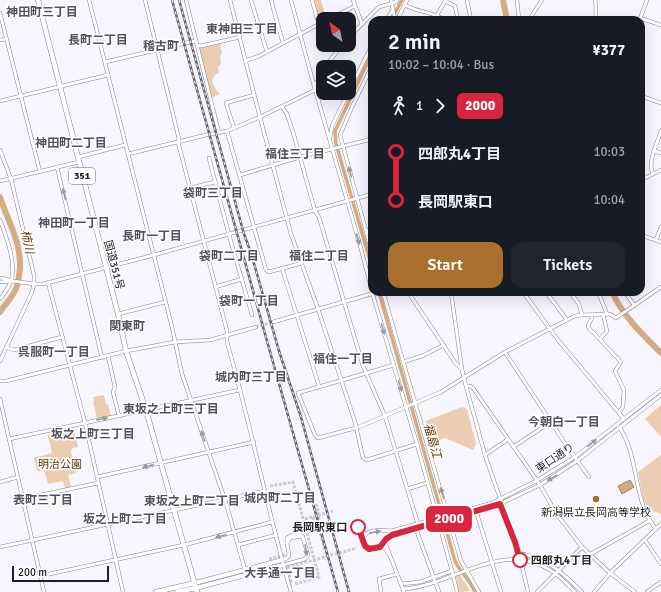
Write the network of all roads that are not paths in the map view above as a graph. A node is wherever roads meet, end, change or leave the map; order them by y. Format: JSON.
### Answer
{"nodes":[{"id":1,"x":38,"y":0,"type":"edge"},
{"id":2,"x":95,"y":0,"type":"edge"},
{"id":3,"x":144,"y":0,"type":"edge"},
{"id":4,"x":186,"y":0,"type":"edge"},
{"id":5,"x":230,"y":0,"type":"edge"},
{"id":6,"x":252,"y":0,"type":"edge"},
{"id":7,"x":271,"y":0,"type":"edge"},
{"id":8,"x":291,"y":0,"type":"edge"},
{"id":9,"x":312,"y":0,"type":"edge"},
{"id":10,"x":354,"y":0,"type":"edge"},
{"id":11,"x":397,"y":0,"type":"edge"},
{"id":12,"x":407,"y":0,"type":"edge"},
{"id":13,"x":467,"y":0,"type":"edge"},
{"id":14,"x":517,"y":0,"type":"edge"},
{"id":15,"x":542,"y":0,"type":"edge"},
{"id":16,"x":595,"y":0,"type":"edge"},
{"id":17,"x":647,"y":0,"type":"edge"},
{"id":18,"x":90,"y":1,"type":"edge"},
{"id":19,"x":392,"y":1,"type":"edge"},
{"id":20,"x":446,"y":1,"type":"edge"},
{"id":21,"x":404,"y":5,"type":"junction"},
{"id":22,"x":355,"y":6,"type":"junction"},
{"id":23,"x":343,"y":12,"type":"edge"},
{"id":24,"x":393,"y":12,"type":"junction"},
{"id":25,"x":0,"y":13,"type":"edge"},
{"id":26,"x":316,"y":14,"type":"edge"},
{"id":27,"x":437,"y":14,"type":"junction"},
{"id":28,"x":370,"y":16,"type":"edge"},
{"id":29,"x":390,"y":16,"type":"edge"},
{"id":30,"x":394,"y":16,"type":"edge"},
{"id":31,"x":398,"y":16,"type":"edge"},
{"id":32,"x":440,"y":16,"type":"edge"},
{"id":33,"x":457,"y":16,"type":"edge"},
{"id":34,"x":470,"y":16,"type":"edge"},
{"id":35,"x":519,"y":16,"type":"edge"},
{"id":36,"x":532,"y":16,"type":"edge"},
{"id":37,"x":595,"y":16,"type":"edge"},
{"id":38,"x":641,"y":16,"type":"edge"},
{"id":39,"x":368,"y":18,"type":"edge"},
{"id":40,"x":645,"y":20,"type":"edge"},
{"id":41,"x":362,"y":24,"type":"junction"},
{"id":42,"x":661,"y":25,"type":"edge"},
{"id":43,"x":316,"y":26,"type":"edge"},
{"id":44,"x":356,"y":30,"type":"edge"},
{"id":45,"x":301,"y":34,"type":"junction"},
{"id":46,"x":240,"y":37,"type":"junction"},
{"id":47,"x":6,"y":39,"type":"junction"},
{"id":48,"x":0,"y":40,"type":"edge"},
{"id":49,"x":195,"y":41,"type":"junction"},
{"id":50,"x":284,"y":43,"type":"junction"},
{"id":51,"x":197,"y":45,"type":"junction"},
{"id":52,"x":157,"y":49,"type":"junction"},
{"id":53,"x":266,"y":52,"type":"junction"},
{"id":54,"x":337,"y":52,"type":"edge"},
{"id":55,"x":368,"y":52,"type":"edge"},
{"id":56,"x":330,"y":60,"type":"edge"},
{"id":57,"x":245,"y":61,"type":"junction"},
{"id":58,"x":105,"y":62,"type":"junction"},
{"id":59,"x":108,"y":75,"type":"junction"},
{"id":60,"x":368,"y":75,"type":"edge"},
{"id":61,"x":356,"y":76,"type":"edge"},
{"id":62,"x":60,"y":87,"type":"junction"},
{"id":63,"x":315,"y":88,"type":"junction"},
{"id":64,"x":254,"y":95,"type":"junction"},
{"id":65,"x":21,"y":96,"type":"junction"},
{"id":66,"x":645,"y":97,"type":"edge"},
{"id":67,"x":344,"y":100,"type":"edge"},
{"id":68,"x":0,"y":102,"type":"edge"},
{"id":69,"x":661,"y":103,"type":"edge"},
{"id":70,"x":282,"y":106,"type":"junction"},
{"id":71,"x":260,"y":117,"type":"junction"},
{"id":72,"x":234,"y":128,"type":"junction"},
{"id":73,"x":227,"y":131,"type":"junction"},
{"id":74,"x":661,"y":131,"type":"edge"},
{"id":75,"x":220,"y":133,"type":"junction"},
{"id":76,"x":368,"y":140,"type":"edge"},
{"id":77,"x":178,"y":142,"type":"junction"},
{"id":78,"x":330,"y":144,"type":"junction"},
{"id":79,"x":125,"y":145,"type":"junction"},
{"id":80,"x":341,"y":146,"type":"junction"},
{"id":81,"x":333,"y":148,"type":"junction"},
{"id":82,"x":0,"y":150,"type":"edge"},
{"id":83,"x":655,"y":151,"type":"junction"},
{"id":84,"x":661,"y":153,"type":"edge"},
{"id":85,"x":128,"y":154,"type":"junction"},
{"id":86,"x":300,"y":157,"type":"junction"},
{"id":87,"x":209,"y":158,"type":"dead end"},
{"id":88,"x":78,"y":159,"type":"junction"},
{"id":89,"x":273,"y":165,"type":"junction"},
{"id":90,"x":57,"y":167,"type":"junction"},
{"id":91,"x":661,"y":170,"type":"edge"},
{"id":92,"x":40,"y":172,"type":"junction"},
{"id":93,"x":653,"y":174,"type":"junction"},
{"id":94,"x":240,"y":175,"type":"junction"},
{"id":95,"x":645,"y":178,"type":"edge"},
{"id":96,"x":11,"y":179,"type":"junction"},
{"id":97,"x":0,"y":181,"type":"edge"},
{"id":98,"x":215,"y":182,"type":"junction"},
{"id":99,"x":190,"y":188,"type":"junction"},
{"id":100,"x":368,"y":195,"type":"edge"},
{"id":101,"x":356,"y":199,"type":"junction"},
{"id":102,"x":348,"y":201,"type":"junction"},
{"id":103,"x":315,"y":210,"type":"junction"},
{"id":104,"x":288,"y":218,"type":"junction"},
{"id":105,"x":0,"y":220,"type":"edge"},
{"id":106,"x":255,"y":227,"type":"junction"},
{"id":107,"x":365,"y":227,"type":"junction"},
{"id":108,"x":661,"y":227,"type":"edge"},
{"id":109,"x":368,"y":232,"type":"edge"},
{"id":110,"x":229,"y":235,"type":"junction"},
{"id":111,"x":645,"y":236,"type":"edge"},
{"id":112,"x":368,"y":238,"type":"edge"},
{"id":113,"x":656,"y":240,"type":"junction"},
{"id":114,"x":204,"y":242,"type":"junction"},
{"id":115,"x":661,"y":242,"type":"edge"},
{"id":116,"x":154,"y":255,"type":"junction"},
{"id":117,"x":302,"y":263,"type":"junction"},
{"id":118,"x":105,"y":267,"type":"junction"},
{"id":119,"x":282,"y":268,"type":"junction"},
{"id":120,"x":368,"y":271,"type":"edge"},
{"id":121,"x":82,"y":273,"type":"junction"},
{"id":122,"x":0,"y":278,"type":"edge"},
{"id":123,"x":242,"y":279,"type":"junction"},
{"id":124,"x":12,"y":281,"type":"junction"},
{"id":125,"x":0,"y":282,"type":"edge"},
{"id":126,"x":48,"y":282,"type":"junction"},
{"id":127,"x":34,"y":284,"type":"junction"},
{"id":128,"x":215,"y":287,"type":"junction"},
{"id":129,"x":661,"y":287,"type":"edge"},
{"id":130,"x":368,"y":294,"type":"edge"},
{"id":131,"x":375,"y":296,"type":"edge"},
{"id":132,"x":384,"y":296,"type":"edge"},
{"id":133,"x":411,"y":296,"type":"edge"},
{"id":134,"x":452,"y":296,"type":"edge"},
{"id":135,"x":526,"y":296,"type":"edge"},
{"id":136,"x":549,"y":296,"type":"edge"},
{"id":137,"x":573,"y":296,"type":"edge"},
{"id":138,"x":600,"y":296,"type":"edge"},
{"id":139,"x":628,"y":296,"type":"edge"},
{"id":140,"x":0,"y":299,"type":"edge"},
{"id":141,"x":165,"y":302,"type":"junction"},
{"id":142,"x":344,"y":302,"type":"junction"},
{"id":143,"x":633,"y":305,"type":"junction"},
{"id":144,"x":318,"y":309,"type":"junction"},
{"id":145,"x":118,"y":314,"type":"junction"},
{"id":146,"x":605,"y":314,"type":"junction"},
{"id":147,"x":297,"y":315,"type":"junction"},
{"id":148,"x":582,"y":315,"type":"junction"},
{"id":149,"x":592,"y":315,"type":"junction"},
{"id":150,"x":252,"y":316,"type":"dead end"},
{"id":151,"x":567,"y":320,"type":"junction"},
{"id":152,"x":272,"y":322,"type":"tunnel mouth"},
{"id":153,"x":256,"y":327,"type":"tunnel mouth"},
{"id":154,"x":549,"y":328,"type":"junction"},
{"id":155,"x":227,"y":336,"type":"junction"},
{"id":156,"x":62,"y":337,"type":"junction"},
{"id":157,"x":600,"y":339,"type":"junction"},
{"id":158,"x":175,"y":342,"type":"junction"},
{"id":159,"x":444,"y":346,"type":"junction"},
{"id":160,"x":6,"y":347,"type":"junction"},
{"id":161,"x":126,"y":351,"type":"junction"},
{"id":162,"x":505,"y":352,"type":"junction"},
{"id":163,"x":108,"y":356,"type":"junction"},
{"id":164,"x":102,"y":358,"type":"junction"},
{"id":165,"x":0,"y":361,"type":"edge"},
{"id":166,"x":403,"y":362,"type":"junction"},
{"id":167,"x":70,"y":364,"type":"junction"},
{"id":168,"x":394,"y":365,"type":"junction"},
{"id":169,"x":462,"y":370,"type":"junction"},
{"id":170,"x":366,"y":373,"type":"junction"},
{"id":171,"x":464,"y":378,"type":"junction"},
{"id":172,"x":0,"y":381,"type":"edge"},
{"id":173,"x":341,"y":381,"type":"junction"},
{"id":174,"x":319,"y":386,"type":"junction"},
{"id":175,"x":466,"y":386,"type":"junction"},
{"id":176,"x":240,"y":390,"type":"junction"},
{"id":177,"x":661,"y":390,"type":"edge"},
{"id":178,"x":661,"y":395,"type":"edge"},
{"id":179,"x":0,"y":399,"type":"edge"},
{"id":180,"x":191,"y":401,"type":"junction"},
{"id":181,"x":414,"y":404,"type":"junction"},
{"id":182,"x":407,"y":407,"type":"junction"},
{"id":183,"x":146,"y":410,"type":"junction"},
{"id":184,"x":619,"y":412,"type":"junction"},
{"id":185,"x":119,"y":416,"type":"junction"},
{"id":186,"x":385,"y":416,"type":"junction"},
{"id":187,"x":4,"y":417,"type":"junction"},
{"id":188,"x":0,"y":418,"type":"edge"},
{"id":189,"x":623,"y":418,"type":"junction"},
{"id":190,"x":551,"y":422,"type":"junction"},
{"id":191,"x":626,"y":422,"type":"junction"},
{"id":192,"x":85,"y":423,"type":"junction"},
{"id":193,"x":356,"y":427,"type":"junction"},
{"id":194,"x":620,"y":427,"type":"junction"},
{"id":195,"x":9,"y":439,"type":"junction"},
{"id":196,"x":507,"y":440,"type":"junction"},
{"id":197,"x":254,"y":442,"type":"junction"},
{"id":198,"x":417,"y":444,"type":"junction"},
{"id":199,"x":513,"y":447,"type":"junction"},
{"id":200,"x":396,"y":451,"type":"junction"},
{"id":201,"x":209,"y":453,"type":"junction"},
{"id":202,"x":485,"y":455,"type":"junction"},
{"id":203,"x":575,"y":457,"type":"junction"},
{"id":204,"x":577,"y":461,"type":"junction"},
{"id":205,"x":160,"y":463,"type":"junction"},
{"id":206,"x":18,"y":477,"type":"junction"},
{"id":207,"x":98,"y":477,"type":"junction"},
{"id":208,"x":589,"y":477,"type":"dead end"},
{"id":209,"x":536,"y":481,"type":"junction"},
{"id":210,"x":0,"y":482,"type":"edge"},
{"id":211,"x":98,"y":483,"type":"junction"},
{"id":212,"x":427,"y":483,"type":"junction"},
{"id":213,"x":540,"y":485,"type":"junction"},
{"id":214,"x":407,"y":489,"type":"junction"},
{"id":215,"x":265,"y":491,"type":"junction"},
{"id":216,"x":22,"y":499,"type":"junction"},
{"id":217,"x":224,"y":499,"type":"junction"},
{"id":218,"x":499,"y":499,"type":"junction"},
{"id":219,"x":500,"y":504,"type":"junction"},
{"id":220,"x":174,"y":510,"type":"junction"},
{"id":221,"x":476,"y":511,"type":"junction"},
{"id":222,"x":448,"y":517,"type":"junction"},
{"id":223,"x":439,"y":520,"type":"junction"},
{"id":224,"x":649,"y":521,"type":"junction"},
{"id":225,"x":272,"y":522,"type":"junction"},
{"id":226,"x":418,"y":523,"type":"junction"},
{"id":227,"x":107,"y":524,"type":"junction"},
{"id":228,"x":661,"y":525,"type":"edge"},
{"id":229,"x":298,"y":526,"type":"dead end"},
{"id":230,"x":304,"y":526,"type":"dead end"},
{"id":231,"x":418,"y":528,"type":"junction"},
{"id":232,"x":656,"y":529,"type":"junction"},
{"id":233,"x":391,"y":531,"type":"junction"},
{"id":234,"x":235,"y":533,"type":"junction"},
{"id":235,"x":276,"y":535,"type":"junction"},
{"id":236,"x":386,"y":539,"type":"junction"},
{"id":237,"x":32,"y":540,"type":"junction"},
{"id":238,"x":645,"y":540,"type":"junction"},
{"id":239,"x":184,"y":545,"type":"junction"},
{"id":240,"x":238,"y":545,"type":"junction"},
{"id":241,"x":0,"y":547,"type":"edge"},
{"id":242,"x":380,"y":547,"type":"junction"},
{"id":243,"x":582,"y":547,"type":"junction"},
{"id":244,"x":519,"y":553,"type":"junction"},
{"id":245,"x":589,"y":555,"type":"junction"},
{"id":246,"x":391,"y":557,"type":"junction"},
{"id":247,"x":116,"y":560,"type":"junction"},
{"id":248,"x":282,"y":560,"type":"junction"},
{"id":249,"x":520,"y":560,"type":"junction"},
{"id":250,"x":491,"y":561,"type":"junction"},
{"id":251,"x":661,"y":564,"type":"edge"},
{"id":252,"x":283,"y":565,"type":"junction"},
{"id":253,"x":245,"y":570,"type":"junction"},
{"id":254,"x":465,"y":570,"type":"junction"},
{"id":255,"x":559,"y":570,"type":"junction"},
{"id":256,"x":452,"y":571,"type":"junction"},
{"id":257,"x":610,"y":573,"type":"junction"},
{"id":258,"x":397,"y":574,"type":"junction"},
{"id":259,"x":556,"y":574,"type":"junction"},
{"id":260,"x":455,"y":575,"type":"junction"},
{"id":261,"x":40,"y":576,"type":"junction"},
{"id":262,"x":434,"y":578,"type":"junction"},
{"id":263,"x":435,"y":582,"type":"junction"},
{"id":264,"x":661,"y":582,"type":"edge"},
{"id":265,"x":401,"y":584,"type":"junction"},
{"id":266,"x":196,"y":588,"type":"edge"},
{"id":267,"x":403,"y":590,"type":"edge"},
{"id":268,"x":44,"y":592,"type":"edge"},
{"id":269,"x":123,"y":592,"type":"edge"},
{"id":270,"x":156,"y":592,"type":"edge"},
{"id":271,"x":177,"y":592,"type":"edge"},
{"id":272,"x":291,"y":592,"type":"edge"},
{"id":273,"x":381,"y":592,"type":"edge"},
{"id":274,"x":438,"y":592,"type":"edge"},
{"id":275,"x":457,"y":592,"type":"edge"},
{"id":276,"x":479,"y":592,"type":"edge"},
{"id":277,"x":501,"y":592,"type":"edge"},
{"id":278,"x":528,"y":592,"type":"edge"},
{"id":279,"x":539,"y":592,"type":"edge"},
{"id":280,"x":575,"y":592,"type":"edge"},
{"id":281,"x":582,"y":592,"type":"edge"},
{"id":282,"x":594,"y":592,"type":"edge"},
{"id":283,"x":635,"y":592,"type":"edge"},
{"id":284,"x":647,"y":592,"type":"edge"}],
"edges":[{"from":1,"to":62,"type":"highway","name":"国道351号","number":"351"},
{"from":2,"to":18,"type":"street"},
{"from":3,"to":52,"type":"street"},
{"from":4,"to":49,"type":"street"},
{"from":5,"to":46,"type":"street"},
{"from":6,"to":53,"type":"street"},
{"from":7,"to":50,"type":"street"},
{"from":8,"to":45,"type":"street"},
{"from":9,"to":26,"type":"street"},
{"from":10,"to":22,"type":"street"},
{"from":11,"to":19,"type":"street"},
{"from":12,"to":21,"type":"street"},
{"from":13,"to":34,"type":"street"},
{"from":14,"to":35,"type":"street"},
{"from":15,"to":36,"type":"street"},
{"from":16,"to":37,"type":"street"},
{"from":17,"to":38,"type":"street"},
{"from":18,"to":58,"type":"street"},
{"from":19,"to":24,"type":"street"},
{"from":19,"to":28,"type":"street"},
{"from":20,"to":27,"type":"street"},
{"from":20,"to":33,"type":"street"},
{"from":21,"to":27,"type":"street"},
{"from":21,"to":31,"type":"street"},
{"from":22,"to":23,"type":"street"},
{"from":22,"to":41,"type":"street"},
{"from":24,"to":29,"type":"street"},
{"from":24,"to":30,"type":"street"},
{"from":25,"to":47,"type":"street"},
{"from":27,"to":32,"type":"street"},
{"from":39,"to":41,"type":"street"},
{"from":40,"to":42,"type":"street"},
{"from":41,"to":44,"type":"street"},
{"from":43,"to":45,"type":"street"},
{"from":45,"to":50,"type":"street"},
{"from":45,"to":63,"type":"street"},
{"from":46,"to":51,"type":"street"},
{"from":46,"to":57,"type":"street"},
{"from":47,"to":48,"type":"street"},
{"from":47,"to":65,"type":"street"},
{"from":49,"to":51,"type":"street"},
{"from":49,"to":52,"type":"street"},
{"from":50,"to":53,"type":"street"},
{"from":51,"to":75,"type":"street"},
{"from":52,"to":58,"type":"street"},
{"from":52,"to":77,"type":"street"},
{"from":53,"to":57,"type":"street"},
{"from":54,"to":56,"type":"street"},
{"from":55,"to":61,"type":"street"},
{"from":57,"to":64,"type":"street"},
{"from":58,"to":59,"type":"street"},
{"from":59,"to":62,"type":"street"},
{"from":59,"to":79,"type":"street"},
{"from":60,"to":80,"type":"street"},
{"from":62,"to":65,"type":"street"},
{"from":62,"to":88,"type":"highway","name":"国道351号","number":"351"},
{"from":63,"to":70,"type":"street"},
{"from":63,"to":78,"type":"street"},
{"from":64,"to":71,"type":"street"},
{"from":64,"to":72,"type":"street"},
{"from":65,"to":68,"type":"street"},
{"from":65,"to":92,"type":"street"},
{"from":66,"to":69,"type":"street"},
{"from":67,"to":78,"type":"street"},
{"from":70,"to":71,"type":"street"},
{"from":70,"to":86,"type":"street"},
{"from":71,"to":72,"type":"street"},
{"from":71,"to":89,"type":"street"},
{"from":72,"to":73,"type":"street"},
{"from":73,"to":75,"type":"street"},
{"from":73,"to":94,"type":"street"},
{"from":74,"to":83,"type":"street"},
{"from":75,"to":77,"type":"street"},
{"from":76,"to":80,"type":"street"},
{"from":77,"to":85,"type":"street"},
{"from":77,"to":99,"type":"street"},
{"from":78,"to":81,"type":"street"},
{"from":79,"to":85,"type":"street"},
{"from":79,"to":88,"type":"street"},
{"from":80,"to":81,"type":"street"},
{"from":101,"to":80,"type":"street","one_way":true},
{"from":81,"to":86,"type":"street"},
{"from":81,"to":102,"type":"street"},
{"from":82,"to":96,"type":"street"},
{"from":83,"to":84,"type":"street"},
{"from":83,"to":93,"type":"street"},
{"from":85,"to":116,"type":"street"},
{"from":86,"to":89,"type":"street"},
{"from":86,"to":103,"type":"street"},
{"from":87,"to":98,"type":"street"},
{"from":88,"to":90,"type":"street"},
{"from":88,"to":118,"type":"highway","name":"国道351号","number":"351"},
{"from":89,"to":94,"type":"street"},
{"from":89,"to":104,"type":"street"},
{"from":90,"to":92,"type":"street"},
{"from":121,"to":90,"type":"street","one_way":true},
{"from":91,"to":93,"type":"street"},
{"from":92,"to":96,"type":"street"},
{"from":93,"to":95,"type":"street"},
{"from":94,"to":106,"type":"street"},
{"from":96,"to":97,"type":"street"},
{"from":96,"to":127,"type":"street"},
{"from":98,"to":99,"type":"street"},
{"from":98,"to":110,"type":"street"},
{"from":99,"to":114,"type":"street"},
{"from":100,"to":101,"type":"street"},
{"from":101,"to":102,"type":"street"},
{"from":101,"to":107,"type":"street"},
{"from":102,"to":103,"type":"street"},
{"from":102,"to":120,"type":"street","one_way":true},
{"from":103,"to":104,"type":"street"},
{"from":103,"to":142,"type":"street"},
{"from":104,"to":106,"type":"street"},
{"from":104,"to":117,"type":"street"},
{"from":105,"to":124,"type":"street"},
{"from":106,"to":110,"type":"street"},
{"from":106,"to":119,"type":"street"},
{"from":107,"to":109,"type":"street"},
{"from":107,"to":112,"type":"street"},
{"from":108,"to":113,"type":"street"},
{"from":110,"to":114,"type":"street"},
{"from":110,"to":123,"type":"street"},
{"from":111,"to":113,"type":"street"},
{"from":113,"to":115,"type":"street"},
{"from":114,"to":116,"type":"street"},
{"from":114,"to":128,"type":"street"},
{"from":116,"to":118,"type":"street"},
{"from":116,"to":141,"type":"street"},
{"from":117,"to":119,"type":"street"},
{"from":117,"to":144,"type":"street"},
{"from":118,"to":121,"type":"street"},
{"from":118,"to":145,"type":"highway","name":"国道351号","number":"351"},
{"from":119,"to":147,"type":"street"},
{"from":121,"to":126,"type":"street"},
{"from":121,"to":164,"type":"street"},
{"from":122,"to":124,"type":"street"},
{"from":123,"to":128,"type":"street"},
{"from":123,"to":150,"type":"street"},
{"from":124,"to":125,"type":"street"},
{"from":124,"to":127,"type":"street"},
{"from":124,"to":140,"type":"street"},
{"from":126,"to":127,"type":"street"},
{"from":126,"to":156,"type":"street"},
{"from":127,"to":160,"type":"street"},
{"from":128,"to":155,"type":"street"},
{"from":129,"to":143,"type":"street"},
{"from":130,"to":142,"type":"street"},
{"from":131,"to":168,"type":"street","one_way":true},
{"from":132,"to":166,"type":"street"},
{"from":133,"to":159,"type":"street"},
{"from":134,"to":169,"type":"street"},
{"from":135,"to":154,"type":"street"},
{"from":136,"to":151,"type":"street"},
{"from":137,"to":148,"type":"street"},
{"from":138,"to":146,"type":"street"},
{"from":139,"to":143,"type":"street"},
{"from":141,"to":145,"type":"street"},
{"from":141,"to":158,"type":"street"},
{"from":142,"to":144,"type":"street"},
{"from":142,"to":170,"type":"street"},
{"from":143,"to":146,"type":"street"},
{"from":144,"to":147,"type":"street"},
{"from":144,"to":173,"type":"street"},
{"from":145,"to":161,"type":"highway","name":"国道351号","number":"351"},
{"from":146,"to":149,"type":"street"},
{"from":146,"to":157,"type":"street"},
{"from":147,"to":152,"type":"street"},
{"from":147,"to":174,"type":"street"},
{"from":148,"to":149,"type":"street"},
{"from":148,"to":151,"type":"street"},
{"from":149,"to":157,"type":"street"},
{"from":151,"to":154,"type":"street"},
{"from":153,"to":155,"type":"street"},
{"from":154,"to":162,"type":"street"},
{"from":154,"to":184,"type":"street"},
{"from":155,"to":158,"type":"street"},
{"from":155,"to":176,"type":"street"},
{"from":156,"to":160,"type":"street"},
{"from":156,"to":167,"type":"street"},
{"from":157,"to":184,"type":"street"},
{"from":158,"to":161,"type":"street"},
{"from":158,"to":180,"type":"street"},
{"from":159,"to":166,"type":"street"},
{"from":159,"to":169,"type":"street"},
{"from":160,"to":165,"type":"street"},
{"from":161,"to":163,"type":"street"},
{"from":161,"to":183,"type":"highway","name":"国道351号","number":"351"},
{"from":162,"to":171,"type":"street"},
{"from":162,"to":190,"type":"street"},
{"from":163,"to":164,"type":"street"},
{"from":163,"to":185,"type":"street"},
{"from":164,"to":167,"type":"street"},
{"from":166,"to":181,"type":"street"},
{"from":167,"to":172,"type":"street"},
{"from":167,"to":192,"type":"street"},
{"from":168,"to":170,"type":"street"},
{"from":168,"to":182,"type":"street","one_way":true},
{"from":169,"to":171,"type":"street"},
{"from":170,"to":173,"type":"street"},
{"from":170,"to":186,"type":"street"},
{"from":171,"to":175,"type":"street"},
{"from":171,"to":181,"type":"street"},
{"from":173,"to":174,"type":"street"},
{"from":173,"to":193,"type":"street"},
{"from":174,"to":193,"type":"street"},
{"from":175,"to":196,"type":"street"},
{"from":175,"to":202,"type":"street"},
{"from":176,"to":180,"type":"street"},
{"from":176,"to":197,"type":"street"},
{"from":177,"to":189,"type":"street","name":"東口通り"},
{"from":178,"to":191,"type":"street","name":"東口通り"},
{"from":179,"to":187,"type":"street"},
{"from":180,"to":183,"type":"street"},
{"from":201,"to":180,"type":"street","one_way":true},
{"from":181,"to":182,"type":"street"},
{"from":222,"to":181,"type":"street","one_way":true},
{"from":182,"to":186,"type":"street"},
{"from":182,"to":198,"type":"street"},
{"from":183,"to":185,"type":"street"},
{"from":183,"to":205,"type":"highway","name":"国道351号","number":"351"},
{"from":184,"to":189,"type":"street"},
{"from":192,"to":185,"type":"street","one_way":true},
{"from":186,"to":193,"type":"street"},
{"from":186,"to":200,"type":"street"},
{"from":187,"to":188,"type":"street"},
{"from":187,"to":195,"type":"street"},
{"from":189,"to":191,"type":"street"},
{"from":203,"to":189,"type":"street","name":"東口通り","one_way":true},
{"from":190,"to":199,"type":"street"},
{"from":190,"to":203,"type":"street"},
{"from":191,"to":194,"type":"street","name":"東口通り"},
{"from":192,"to":195,"type":"street"},
{"from":192,"to":207,"type":"street"},
{"from":193,"to":200,"type":"street"},
{"from":194,"to":204,"type":"street","name":"東口通り"},
{"from":194,"to":224,"type":"street"},
{"from":195,"to":206,"type":"street"},
{"from":196,"to":199,"type":"street"},
{"from":196,"to":202,"type":"street"},
{"from":197,"to":201,"type":"street"},
{"from":197,"to":215,"type":"street"},
{"from":198,"to":200,"type":"street"},
{"from":198,"to":212,"type":"street"},
{"from":199,"to":209,"type":"street"},
{"from":200,"to":214,"type":"street"},
{"from":201,"to":205,"type":"street"},
{"from":201,"to":217,"type":"street"},
{"from":202,"to":218,"type":"street"},
{"from":203,"to":204,"type":"street"},
{"from":203,"to":209,"type":"street","name":"東口通り"},
{"from":204,"to":208,"type":"street"},
{"from":204,"to":213,"type":"street","name":"東口通り","one_way":true},
{"from":205,"to":207,"type":"street","one_way":true},
{"from":205,"to":220,"type":"highway","number":"351"},
{"from":206,"to":210,"type":"street"},
{"from":206,"to":216,"type":"street"},
{"from":207,"to":211,"type":"street"},
{"from":209,"to":213,"type":"street"},
{"from":209,"to":218,"type":"street","name":"東口通り"},
{"from":211,"to":216,"type":"street"},
{"from":211,"to":227,"type":"street"},
{"from":212,"to":214,"type":"street"},
{"from":212,"to":223,"type":"street"},
{"from":213,"to":219,"type":"street","name":"東口通り"},
{"from":213,"to":243,"type":"street"},
{"from":214,"to":226,"type":"street"},
{"from":215,"to":217,"type":"street"},
{"from":215,"to":225,"type":"street"},
{"from":216,"to":237,"type":"street"},
{"from":217,"to":220,"type":"street"},
{"from":217,"to":234,"type":"street"},
{"from":218,"to":219,"type":"street"},
{"from":218,"to":222,"type":"street","name":"東口通り"},
{"from":219,"to":221,"type":"street","name":"東口通り"},
{"from":219,"to":244,"type":"street"},
{"from":220,"to":227,"type":"street"},
{"from":220,"to":239,"type":"highway","number":"351"},
{"from":221,"to":222,"type":"street","name":"東口通り"},
{"from":221,"to":250,"type":"street"},
{"from":222,"to":223,"type":"street"},
{"from":222,"to":254,"type":"street"},
{"from":223,"to":226,"type":"street"},
{"from":223,"to":231,"type":"street"},
{"from":223,"to":256,"type":"street"},
{"from":224,"to":232,"type":"street"},
{"from":224,"to":245,"type":"street"},
{"from":225,"to":234,"type":"street"},
{"from":225,"to":235,"type":"street"},
{"from":226,"to":231,"type":"street"},
{"from":226,"to":233,"type":"street"},
{"from":227,"to":237,"type":"street"},
{"from":227,"to":247,"type":"street"},
{"from":228,"to":232,"type":"street"},
{"from":229,"to":230,"type":"street"},
{"from":231,"to":236,"type":"street"},
{"from":231,"to":262,"type":"street"},
{"from":232,"to":238,"type":"street"},
{"from":233,"to":236,"type":"street"},
{"from":242,"to":233,"type":"street","one_way":true},
{"from":234,"to":239,"type":"street","one_way":true},
{"from":234,"to":240,"type":"street"},
{"from":235,"to":240,"type":"street"},
{"from":235,"to":248,"type":"street"},
{"from":236,"to":242,"type":"street"},
{"from":236,"to":246,"type":"street"},
{"from":237,"to":241,"type":"street"},
{"from":237,"to":261,"type":"street"},
{"from":238,"to":251,"type":"street"},
{"from":238,"to":257,"type":"street"},
{"from":239,"to":247,"type":"street"},
{"from":239,"to":266,"type":"highway","number":"351"},
{"from":240,"to":253,"type":"street"},
{"from":242,"to":246,"type":"street"},
{"from":243,"to":245,"type":"street"},
{"from":243,"to":255,"type":"street"},
{"from":244,"to":249,"type":"street"},
{"from":244,"to":255,"type":"street"},
{"from":245,"to":257,"type":"street"},
{"from":246,"to":258,"type":"street"},
{"from":247,"to":261,"type":"street"},
{"from":247,"to":269,"type":"street"},
{"from":248,"to":252,"type":"street"},
{"from":248,"to":252,"type":"street","one_way":true},
{"from":248,"to":253,"type":"main road"},
{"from":249,"to":250,"type":"street"},
{"from":249,"to":259,"type":"street"},
{"from":249,"to":278,"type":"street"},
{"from":250,"to":254,"type":"street"},
{"from":250,"to":277,"type":"street"},
{"from":252,"to":266,"type":"main road"},
{"from":252,"to":272,"type":"street"},
{"from":253,"to":266,"type":"main road"},
{"from":254,"to":260,"type":"street"},
{"from":254,"to":276,"type":"street"},
{"from":255,"to":259,"type":"street"},
{"from":255,"to":281,"type":"street"},
{"from":256,"to":260,"type":"street"},
{"from":256,"to":262,"type":"street"},
{"from":257,"to":282,"type":"street"},
{"from":257,"to":283,"type":"street"},
{"from":258,"to":265,"type":"street"},
{"from":258,"to":273,"type":"street"},
{"from":259,"to":279,"type":"street"},
{"from":259,"to":280,"type":"street"},
{"from":260,"to":263,"type":"street"},
{"from":260,"to":275,"type":"street"},
{"from":261,"to":268,"type":"street"},
{"from":262,"to":263,"type":"street"},
{"from":262,"to":265,"type":"street"},
{"from":263,"to":267,"type":"street"},
{"from":263,"to":274,"type":"street"},
{"from":264,"to":284,"type":"street"},
{"from":265,"to":267,"type":"street"},
{"from":266,"to":270,"type":"highway"},
{"from":266,"to":271,"type":"highway"}]}
